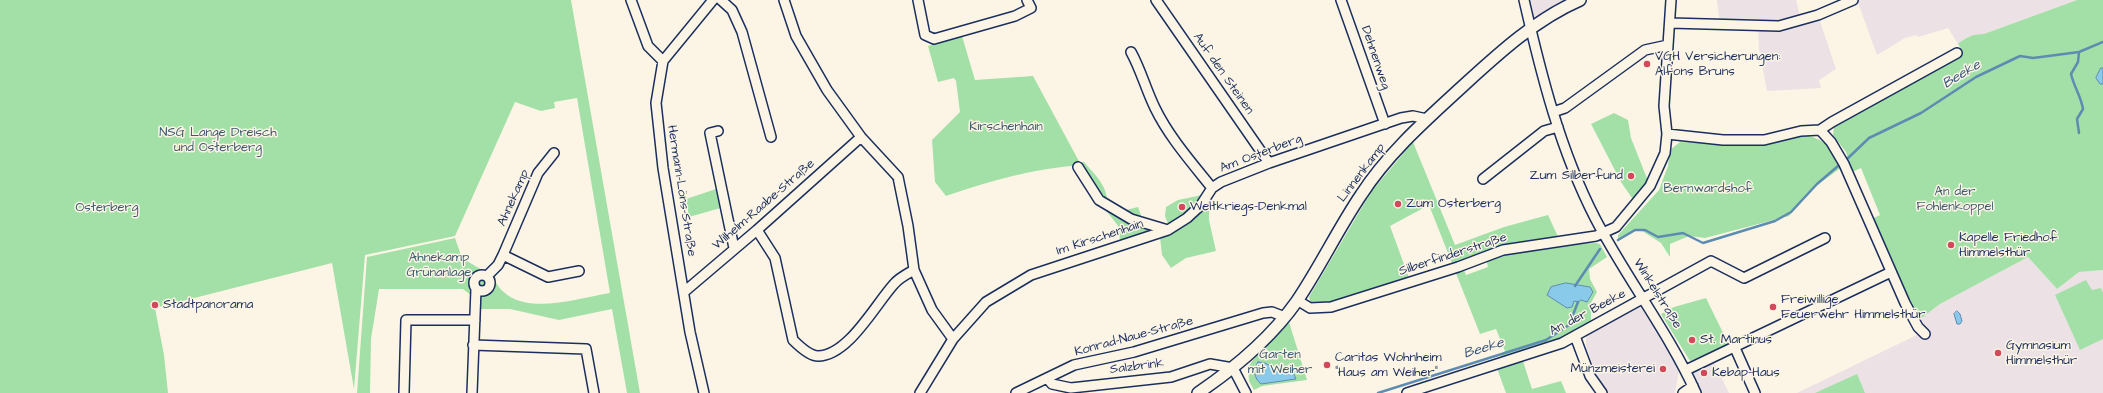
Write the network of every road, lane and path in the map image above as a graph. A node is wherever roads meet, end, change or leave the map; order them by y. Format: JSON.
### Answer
{"nodes":[{"id":1,"x":631,"y":0,"type":"edge"},
{"id":2,"x":713,"y":0,"type":"edge"},
{"id":3,"x":721,"y":0,"type":"edge"},
{"id":4,"x":784,"y":0,"type":"edge"},
{"id":5,"x":918,"y":0,"type":"edge"},
{"id":6,"x":1027,"y":0,"type":"edge"},
{"id":7,"x":1156,"y":0,"type":"edge"},
{"id":8,"x":1342,"y":0,"type":"edge"},
{"id":9,"x":1524,"y":0,"type":"edge"},
{"id":10,"x":1580,"y":0,"type":"edge"},
{"id":11,"x":1671,"y":0,"type":"edge"},
{"id":12,"x":1853,"y":0,"type":"edge"},
{"id":13,"x":1670,"y":24,"type":"junction"},
{"id":14,"x":1531,"y":29,"type":"junction"},
{"id":15,"x":1668,"y":44,"type":"junction"},
{"id":16,"x":1131,"y":52,"type":"dead end"},
{"id":17,"x":1957,"y":53,"type":"dead end"},
{"id":18,"x":663,"y":61,"type":"junction"},
{"id":19,"x":1553,"y":112,"type":"junction"},
{"id":20,"x":1427,"y":119,"type":"junction"},
{"id":21,"x":1385,"y":124,"type":"junction"},
{"id":22,"x":1558,"y":127,"type":"junction"},
{"id":23,"x":1820,"y":130,"type":"junction"},
{"id":24,"x":718,"y":131,"type":"dead end"},
{"id":25,"x":1667,"y":134,"type":"junction"},
{"id":26,"x":771,"y":137,"type":"dead end"},
{"id":27,"x":861,"y":137,"type":"junction"},
{"id":28,"x":554,"y":153,"type":"dead end"},
{"id":29,"x":1269,"y":164,"type":"junction"},
{"id":30,"x":1078,"y":167,"type":"dead end"},
{"id":31,"x":1483,"y":179,"type":"dead end"},
{"id":32,"x":1212,"y":188,"type":"junction"},
{"id":33,"x":757,"y":230,"type":"junction"},
{"id":34,"x":1168,"y":230,"type":"junction"},
{"id":35,"x":1603,"y":233,"type":"junction"},
{"id":36,"x":1825,"y":238,"type":"dead end"},
{"id":37,"x":734,"y":248,"type":"junction"},
{"id":38,"x":503,"y":256,"type":"junction"},
{"id":39,"x":914,"y":270,"type":"junction"},
{"id":40,"x":579,"y":271,"type":"dead end"},
{"id":41,"x":1891,"y":272,"type":"junction"},
{"id":42,"x":684,"y":292,"type":"junction"},
{"id":43,"x":1643,"y":298,"type":"junction"},
{"id":44,"x":1297,"y":300,"type":"junction"},
{"id":45,"x":1285,"y":317,"type":"junction"},
{"id":46,"x":475,"y":320,"type":"junction"},
{"id":47,"x":1925,"y":334,"type":"dead end"},
{"id":48,"x":1575,"y":336,"type":"junction"},
{"id":49,"x":953,"y":339,"type":"junction"},
{"id":50,"x":474,"y":345,"type":"junction"},
{"id":51,"x":1735,"y":348,"type":"junction"},
{"id":52,"x":1233,"y":368,"type":"junction"},
{"id":53,"x":1686,"y":370,"type":"junction"},
{"id":54,"x":1047,"y":378,"type":"junction"},
{"id":55,"x":1694,"y":390,"type":"edge"},
{"id":56,"x":404,"y":393,"type":"edge"},
{"id":57,"x":472,"y":393,"type":"edge"},
{"id":58,"x":594,"y":393,"type":"edge"},
{"id":59,"x":704,"y":393,"type":"edge"},
{"id":60,"x":920,"y":393,"type":"edge"},
{"id":61,"x":1016,"y":393,"type":"edge"},
{"id":62,"x":1198,"y":393,"type":"edge"},
{"id":63,"x":1246,"y":393,"type":"edge"},
{"id":64,"x":1407,"y":393,"type":"edge"},
{"id":65,"x":1602,"y":393,"type":"edge"},
{"id":66,"x":1683,"y":393,"type":"edge"},
{"id":67,"x":1755,"y":393,"type":"edge"}],
"edges":[{"from":1,"to":18,"type":"street"},
{"from":2,"to":18,"type":"street"},
{"from":3,"to":26,"type":"street"},
{"from":4,"to":27,"type":"street"},
{"from":5,"to":6,"type":"street"},
{"from":7,"to":29,"type":"street","name":"Auf den Steinen"},
{"from":8,"to":21,"type":"street","name":"Dehnenweg"},
{"from":9,"to":14,"type":"street","name":"Winkelstraße"},
{"from":10,"to":14,"type":"main road","name":"Linnenkamp"},
{"from":11,"to":13,"type":"street","name":"Silberfinderstraße"},
{"from":12,"to":13,"type":"street"},
{"from":13,"to":15,"type":"street","name":"Silberfinderstraße"},
{"from":14,"to":19,"type":"street","name":"Winkelstraße"},
{"from":14,"to":20,"type":"main road","name":"Linnenkamp"},
{"from":15,"to":19,"type":"street"},
{"from":15,"to":25,"type":"street","name":"Silberfinderstraße"},
{"from":16,"to":32,"type":"street","name":"Am Osterberg"},
{"from":17,"to":23,"type":"street"},
{"from":18,"to":42,"type":"street","name":"Hermann-Löns-Straße"},
{"from":19,"to":22,"type":"street","name":"Winkelstraße"},
{"from":20,"to":21,"type":"street","name":"Am Osterberg"},
{"from":20,"to":44,"type":"main road","name":"Linnenkamp"},
{"from":21,"to":29,"type":"street","name":"Am Osterberg"},
{"from":22,"to":31,"type":"street"},
{"from":22,"to":35,"type":"street","name":"Winkelstraße"},
{"from":23,"to":25,"type":"street"},
{"from":23,"to":41,"type":"street"},
{"from":24,"to":37,"type":"street"},
{"from":25,"to":35,"type":"street","name":"Silberfinderstraße"},
{"from":27,"to":33,"type":"street","name":"Wilhelm-Raabe-Straße"},
{"from":27,"to":39,"type":"street"},
{"from":28,"to":38,"type":"street","name":"Ahnekamp"},
{"from":29,"to":32,"type":"street","name":"Am Osterberg"},
{"from":30,"to":34,"type":"street"},
{"from":32,"to":34,"type":"street","name":"Im Kirschenhain"},
{"from":33,"to":37,"type":"street","name":"Wilhelm-Raabe-Straße"},
{"from":33,"to":39,"type":"street"},
{"from":34,"to":49,"type":"street","name":"Im Kirschenhain"},
{"from":35,"to":43,"type":"street","name":"Winkelstraße"},
{"from":35,"to":44,"type":"street","name":"Silberfinderstraße"},
{"from":36,"to":43,"type":"street","name":"An der Beeke"},
{"from":37,"to":42,"type":"street","name":"Wilhelm-Raabe-Straße"},
{"from":38,"to":40,"type":"street"},
{"from":38,"to":46,"type":"street","name":"Ahnekamp"},
{"from":39,"to":49,"type":"street"},
{"from":41,"to":47,"type":"street"},
{"from":41,"to":51,"type":"street"},
{"from":42,"to":59,"type":"street","name":"Hermann-Löns-Straße"},
{"from":43,"to":48,"type":"street","name":"An der Beeke"},
{"from":43,"to":53,"type":"street","name":"Winkelstraße"},
{"from":44,"to":45,"type":"main road","name":"Linnenkamp"},
{"from":45,"to":52,"type":"main road","name":"Linnenkamp"},
{"from":45,"to":54,"type":"street","name":"Konrad-Naue-Straße"},
{"from":46,"to":50,"type":"street","name":"Ahnekamp"},
{"from":46,"to":56,"type":"street"},
{"from":48,"to":64,"type":"street","name":"An der Beeke"},
{"from":48,"to":65,"type":"street"},
{"from":49,"to":60,"type":"street","name":"Im Kirschenhain"},
{"from":50,"to":57,"type":"street","name":"Ahnekamp"},
{"from":50,"to":58,"type":"street"},
{"from":51,"to":53,"type":"street"},
{"from":51,"to":67,"type":"street"},
{"from":52,"to":54,"type":"street","name":"Salzbrink"},
{"from":52,"to":62,"type":"main road","name":"Linnenkamp"},
{"from":52,"to":63,"type":"street"},
{"from":53,"to":55,"type":"street","name":"Winkelstraße"},
{"from":54,"to":61,"type":"street","name":"Konrad-Naue-Straße"},
{"from":55,"to":66,"type":"street"}]}
